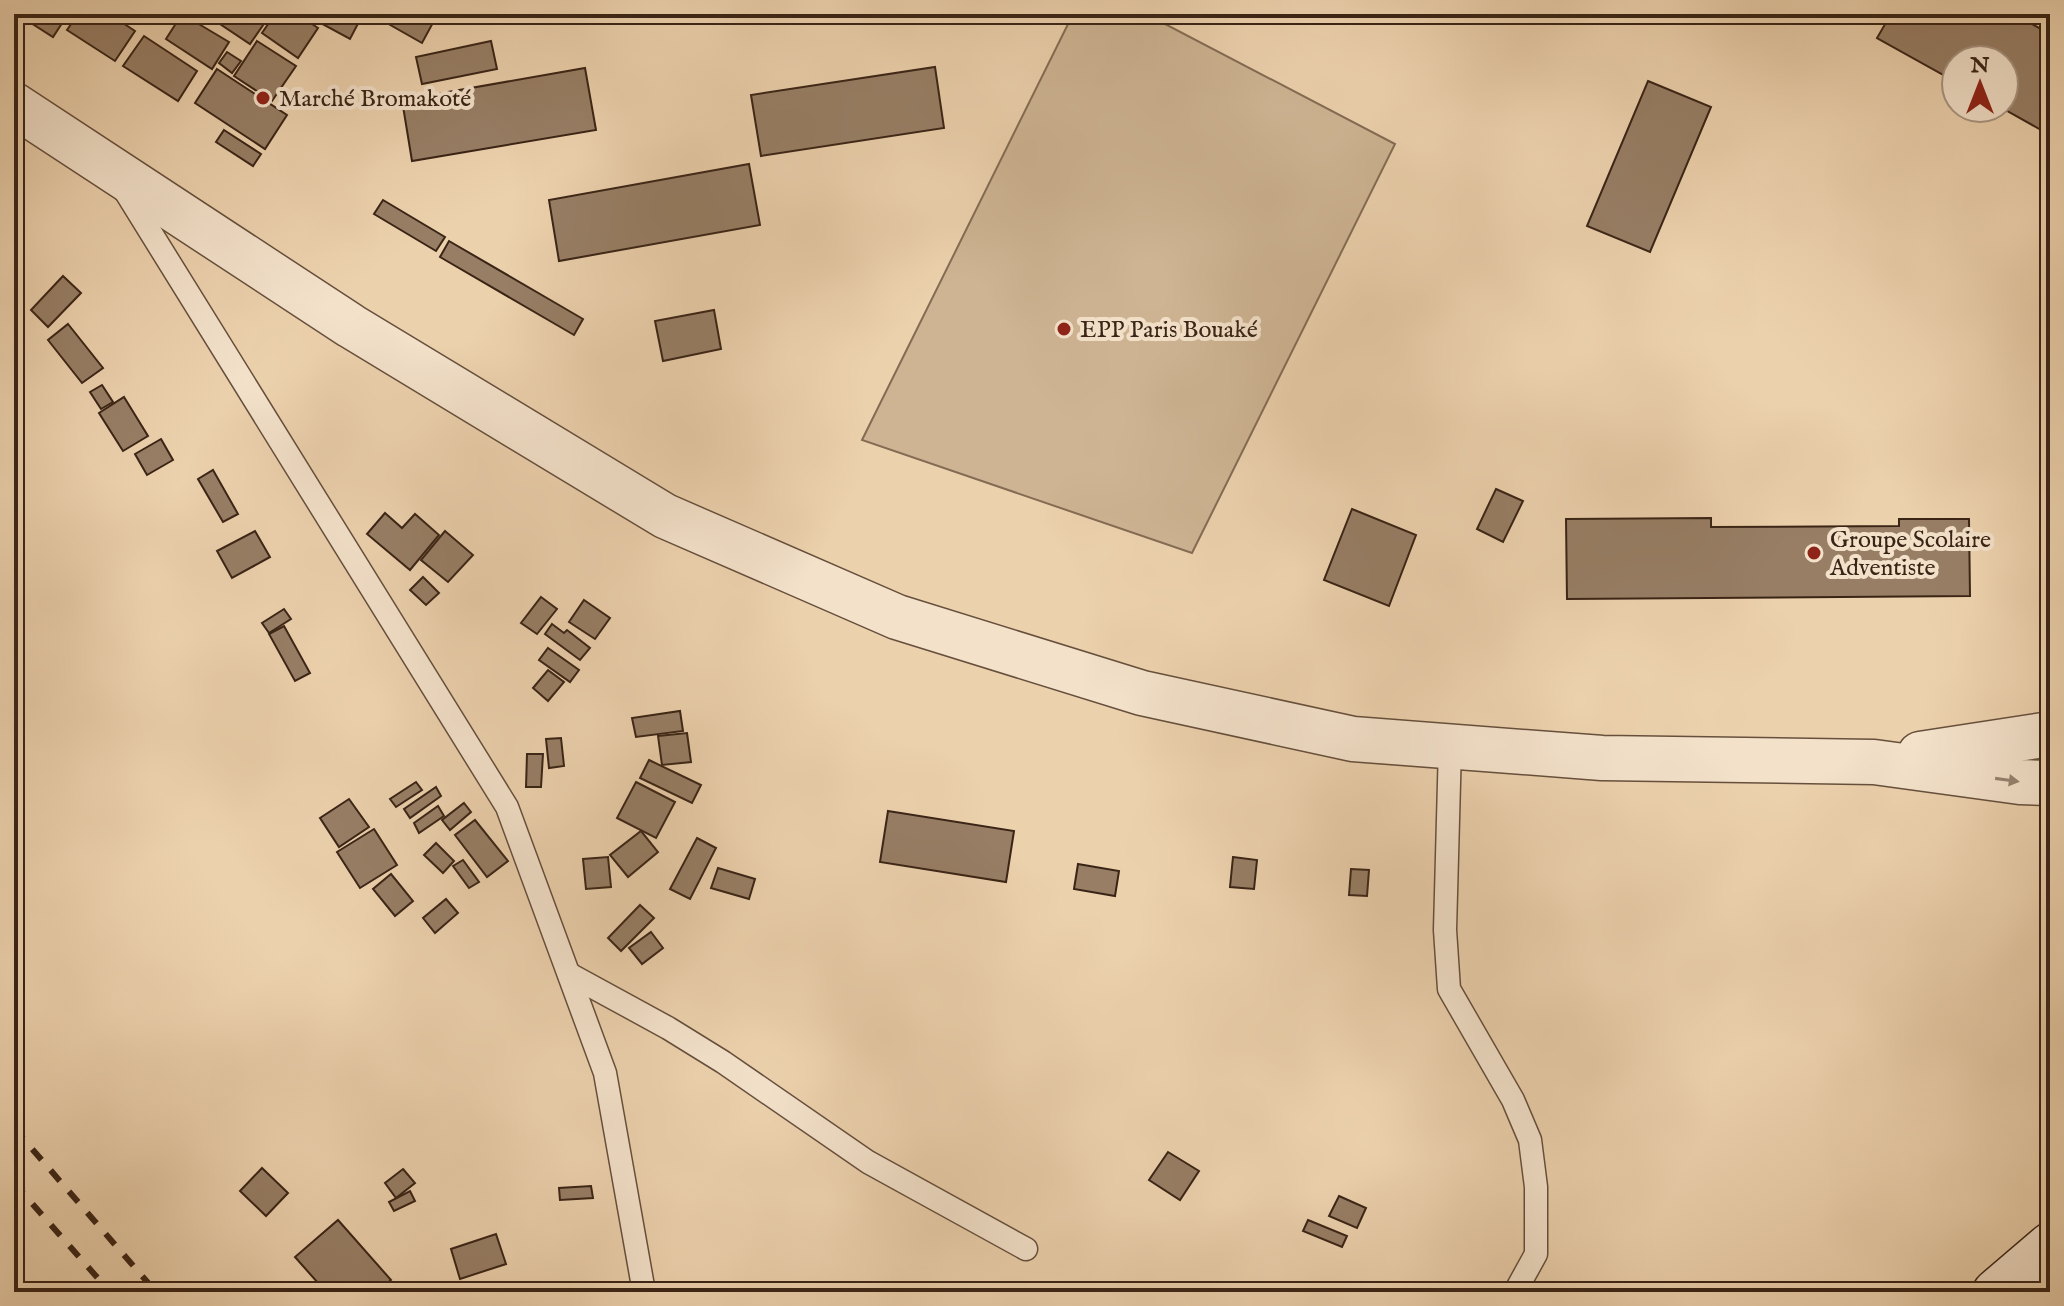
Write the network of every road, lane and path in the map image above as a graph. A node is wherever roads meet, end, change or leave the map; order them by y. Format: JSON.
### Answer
{"nodes":[{"id":1,"x":14,"y":105,"type":"edge"},
{"id":2,"x":112,"y":169,"type":"junction"},
{"id":3,"x":2050,"y":734,"type":"edge"},
{"id":4,"x":1450,"y":746,"type":"junction"},
{"id":5,"x":1874,"y":762,"type":"junction"},
{"id":6,"x":2050,"y":783,"type":"edge"},
{"id":7,"x":569,"y":974,"type":"junction"},
{"id":8,"x":2050,"y":1245,"type":"edge"},
{"id":9,"x":1026,"y":1249,"type":"dead end"},
{"id":10,"x":644,"y":1292,"type":"edge"},
{"id":11,"x":1515,"y":1292,"type":"edge"},
{"id":12,"x":1995,"y":1292,"type":"edge"}],
"edges":[{"from":1,"to":2,"type":"street"},
{"from":2,"to":4,"type":"street"},
{"from":2,"to":7,"type":"lane"},
{"from":3,"to":5,"type":"street"},
{"from":4,"to":5,"type":"street"},
{"from":4,"to":11,"type":"lane"},
{"from":5,"to":6,"type":"street","one_way":true},
{"from":7,"to":9,"type":"lane"},
{"from":7,"to":10,"type":"lane"},
{"from":8,"to":12,"type":"street"}]}
